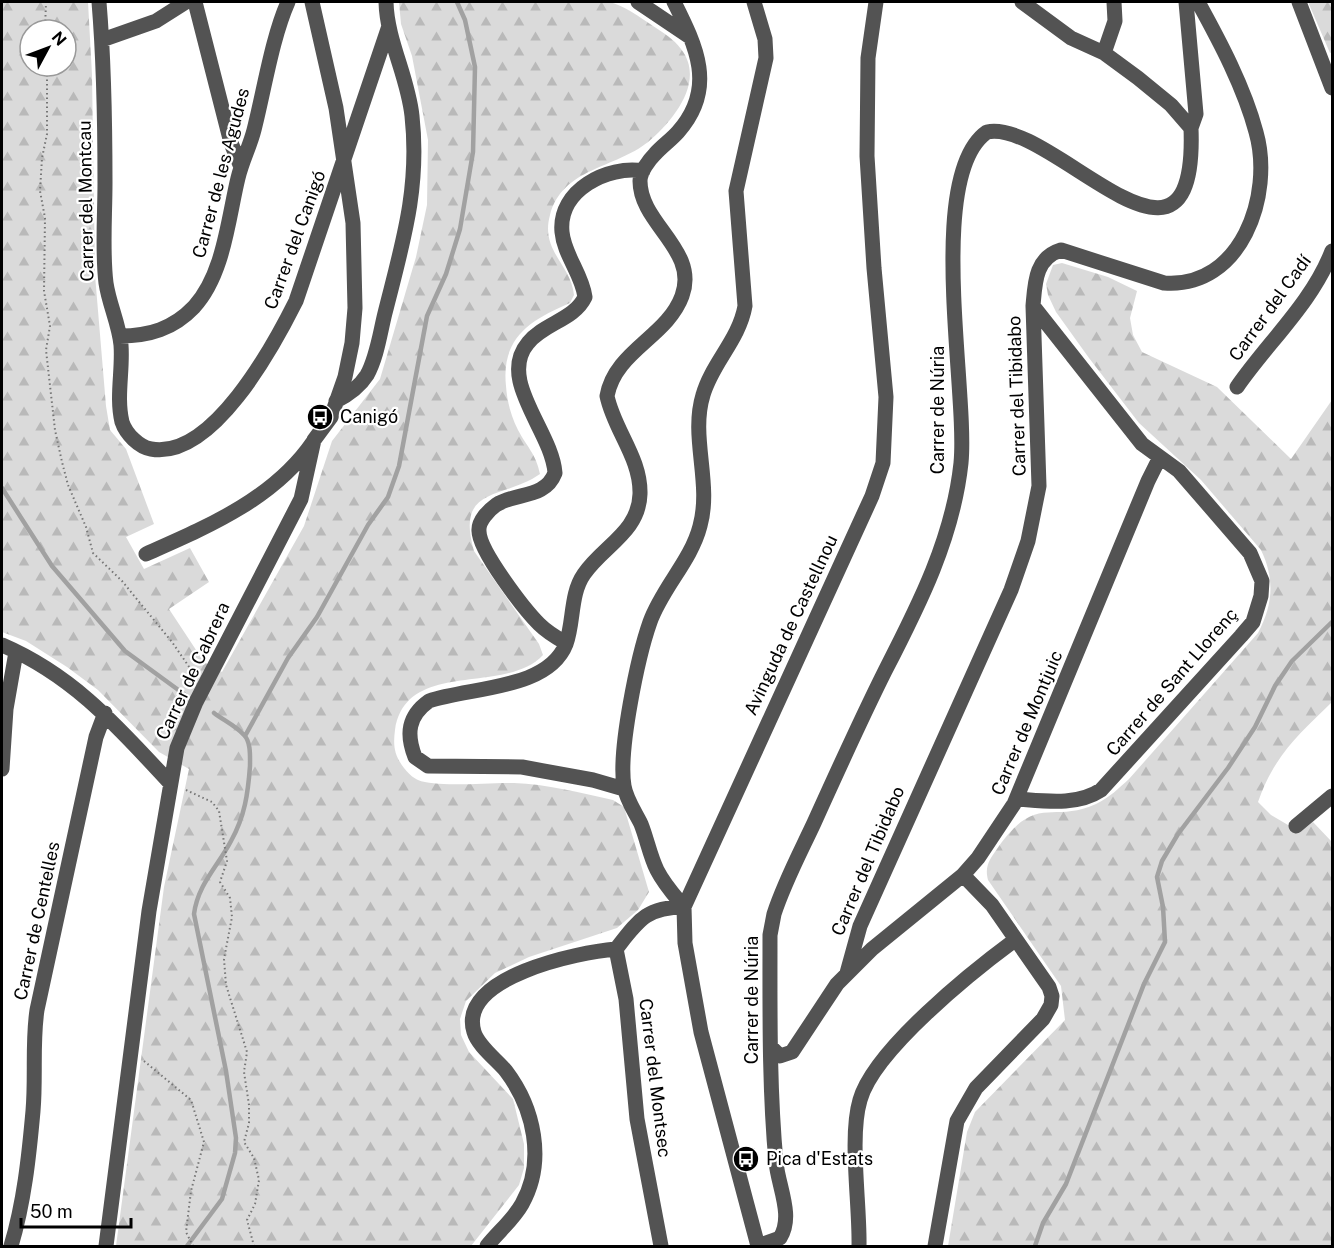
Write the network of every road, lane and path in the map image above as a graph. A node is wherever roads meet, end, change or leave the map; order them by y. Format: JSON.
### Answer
{"nodes":[{"id":1,"x":46,"y":2,"type":"edge"},
{"id":2,"x":99,"y":2,"type":"edge"},
{"id":3,"x":186,"y":2,"type":"edge"},
{"id":4,"x":195,"y":2,"type":"edge"},
{"id":5,"x":288,"y":2,"type":"edge"},
{"id":6,"x":312,"y":2,"type":"edge"},
{"id":7,"x":386,"y":2,"type":"edge"},
{"id":8,"x":638,"y":2,"type":"edge"},
{"id":9,"x":674,"y":2,"type":"edge"},
{"id":10,"x":754,"y":2,"type":"edge"},
{"id":11,"x":876,"y":2,"type":"edge"},
{"id":12,"x":1022,"y":2,"type":"edge"},
{"id":13,"x":1114,"y":2,"type":"edge"},
{"id":14,"x":1186,"y":2,"type":"edge"},
{"id":15,"x":1198,"y":2,"type":"edge"},
{"id":16,"x":1299,"y":2,"type":"edge"},
{"id":17,"x":45,"y":18,"type":"edge"},
{"id":18,"x":388,"y":28,"type":"junction"},
{"id":19,"x":691,"y":38,"type":"junction"},
{"id":20,"x":102,"y":40,"type":"junction"},
{"id":21,"x":1104,"y":54,"type":"junction"},
{"id":22,"x":46,"y":78,"type":"edge"},
{"id":23,"x":1332,"y":88,"type":"edge"},
{"id":24,"x":1191,"y":128,"type":"junction"},
{"id":25,"x":241,"y":166,"type":"junction"},
{"id":26,"x":343,"y":166,"type":"junction"},
{"id":27,"x":643,"y":171,"type":"junction"},
{"id":28,"x":1332,"y":251,"type":"edge"},
{"id":29,"x":1033,"y":306,"type":"junction"},
{"id":30,"x":120,"y":336,"type":"junction"},
{"id":31,"x":1237,"y":387,"type":"dead end"},
{"id":32,"x":336,"y":401,"type":"junction"},
{"id":33,"x":128,"y":433,"type":"joint"},
{"id":34,"x":314,"y":440,"type":"junction"},
{"id":35,"x":1159,"y":459,"type":"junction"},
{"id":36,"x":146,"y":554,"type":"dead end"},
{"id":37,"x":566,"y":643,"type":"junction"},
{"id":38,"x":2,"y":645,"type":"edge"},
{"id":39,"x":16,"y":652,"type":"junction"},
{"id":40,"x":202,"y":690,"type":"junction"},
{"id":41,"x":105,"y":713,"type":"junction"},
{"id":42,"x":2,"y":769,"type":"edge"},
{"id":43,"x":171,"y":783,"type":"junction"},
{"id":44,"x":624,"y":789,"type":"junction"},
{"id":45,"x":1332,"y":796,"type":"edge"},
{"id":46,"x":1017,"y":799,"type":"junction"},
{"id":47,"x":1296,"y":826,"type":"dead end"},
{"id":48,"x":963,"y":875,"type":"junction"},
{"id":49,"x":684,"y":907,"type":"junction"},
{"id":50,"x":1016,"y":940,"type":"junction"},
{"id":51,"x":616,"y":949,"type":"junction"},
{"id":52,"x":847,"y":973,"type":"junction"},
{"id":53,"x":772,"y":1048,"type":"junction"},
{"id":54,"x":132,"y":1053,"type":"junction"},
{"id":55,"x":11,"y":1246,"type":"edge"},
{"id":56,"x":106,"y":1246,"type":"edge"},
{"id":57,"x":193,"y":1246,"type":"edge"},
{"id":58,"x":254,"y":1246,"type":"edge"},
{"id":59,"x":487,"y":1246,"type":"edge"},
{"id":60,"x":661,"y":1246,"type":"edge"},
{"id":61,"x":758,"y":1246,"type":"edge"},
{"id":62,"x":859,"y":1246,"type":"edge"},
{"id":63,"x":935,"y":1246,"type":"edge"}],
"edges":[{"from":1,"to":17,"type":"path"},
{"from":2,"to":20,"type":"street","name":"Carrer del Montcau"},
{"from":3,"to":20,"type":"street"},
{"from":4,"to":25,"type":"street"},
{"from":5,"to":25,"type":"street","name":"Carrer de les Agudes"},
{"from":6,"to":26,"type":"street","name":"Carrer de Cabrera"},
{"from":7,"to":18,"type":"street"},
{"from":8,"to":19,"type":"street"},
{"from":9,"to":19,"type":"street"},
{"from":10,"to":44,"type":"street"},
{"from":11,"to":49,"type":"street","name":"Avinguda de Castellnou"},
{"from":12,"to":21,"type":"street"},
{"from":13,"to":21,"type":"street"},
{"from":14,"to":24,"type":"street"},
{"from":15,"to":29,"type":"street","name":"Carrer del Tibidabo"},
{"from":16,"to":23,"type":"street"},
{"from":18,"to":26,"type":"street","name":"Carrer del Canigó"},
{"from":18,"to":32,"type":"street"},
{"from":19,"to":27,"type":"street"},
{"from":20,"to":30,"type":"street","name":"Carrer del Montcau"},
{"from":21,"to":24,"type":"street"},
{"from":22,"to":40,"type":"path"},
{"from":24,"to":53,"type":"street","name":"Carrer de Núria"},
{"from":25,"to":30,"type":"street","name":"Carrer de les Agudes"},
{"from":26,"to":32,"type":"street","name":"Carrer de Cabrera"},
{"from":26,"to":33,"type":"street","name":"Carrer del Canigó"},
{"from":27,"to":37,"type":"street"},
{"from":27,"to":37,"type":"street"},
{"from":28,"to":31,"type":"street","name":"Carrer del Cadí"},
{"from":29,"to":35,"type":"street","name":"Carrer de Sant Llorenç"},
{"from":29,"to":52,"type":"street","name":"Carrer del Tibidabo"},
{"from":30,"to":33,"type":"street","name":"Carrer del Montcau"},
{"from":32,"to":34,"type":"street","name":"Carrer de Cabrera"},
{"from":34,"to":36,"type":"street"},
{"from":34,"to":40,"type":"street","name":"Carrer de Cabrera"},
{"from":35,"to":46,"type":"street","name":"Carrer de Montjuic"},
{"from":35,"to":46,"type":"street","name":"Carrer de Sant Llorenç"},
{"from":37,"to":44,"type":"street"},
{"from":38,"to":39,"type":"street"},
{"from":39,"to":41,"type":"street"},
{"from":39,"to":42,"type":"street"},
{"from":40,"to":43,"type":"street","name":"Carrer de Cabrera"},
{"from":41,"to":43,"type":"street"},
{"from":41,"to":55,"type":"street","name":"Carrer de Centelles"},
{"from":43,"to":54,"type":"street","name":"Carrer de Cabrera"},
{"from":43,"to":58,"type":"path"},
{"from":44,"to":49,"type":"street"},
{"from":45,"to":47,"type":"street"},
{"from":46,"to":48,"type":"street","name":"Carrer de Montjuic"},
{"from":48,"to":50,"type":"street"},
{"from":48,"to":52,"type":"street","name":"Carrer de Montjuic"},
{"from":49,"to":51,"type":"street"},
{"from":49,"to":61,"type":"street","name":"Avinguda de Castellnou"},
{"from":50,"to":62,"type":"street"},
{"from":50,"to":63,"type":"street"},
{"from":51,"to":59,"type":"street"},
{"from":51,"to":60,"type":"street","name":"Carrer del Montsec"},
{"from":52,"to":53,"type":"street","name":"Carrer de Montjuic"},
{"from":53,"to":61,"type":"street","name":"Carrer de Núria"},
{"from":54,"to":56,"type":"street","name":"Carrer de Cabrera"},
{"from":54,"to":57,"type":"path"}]}
